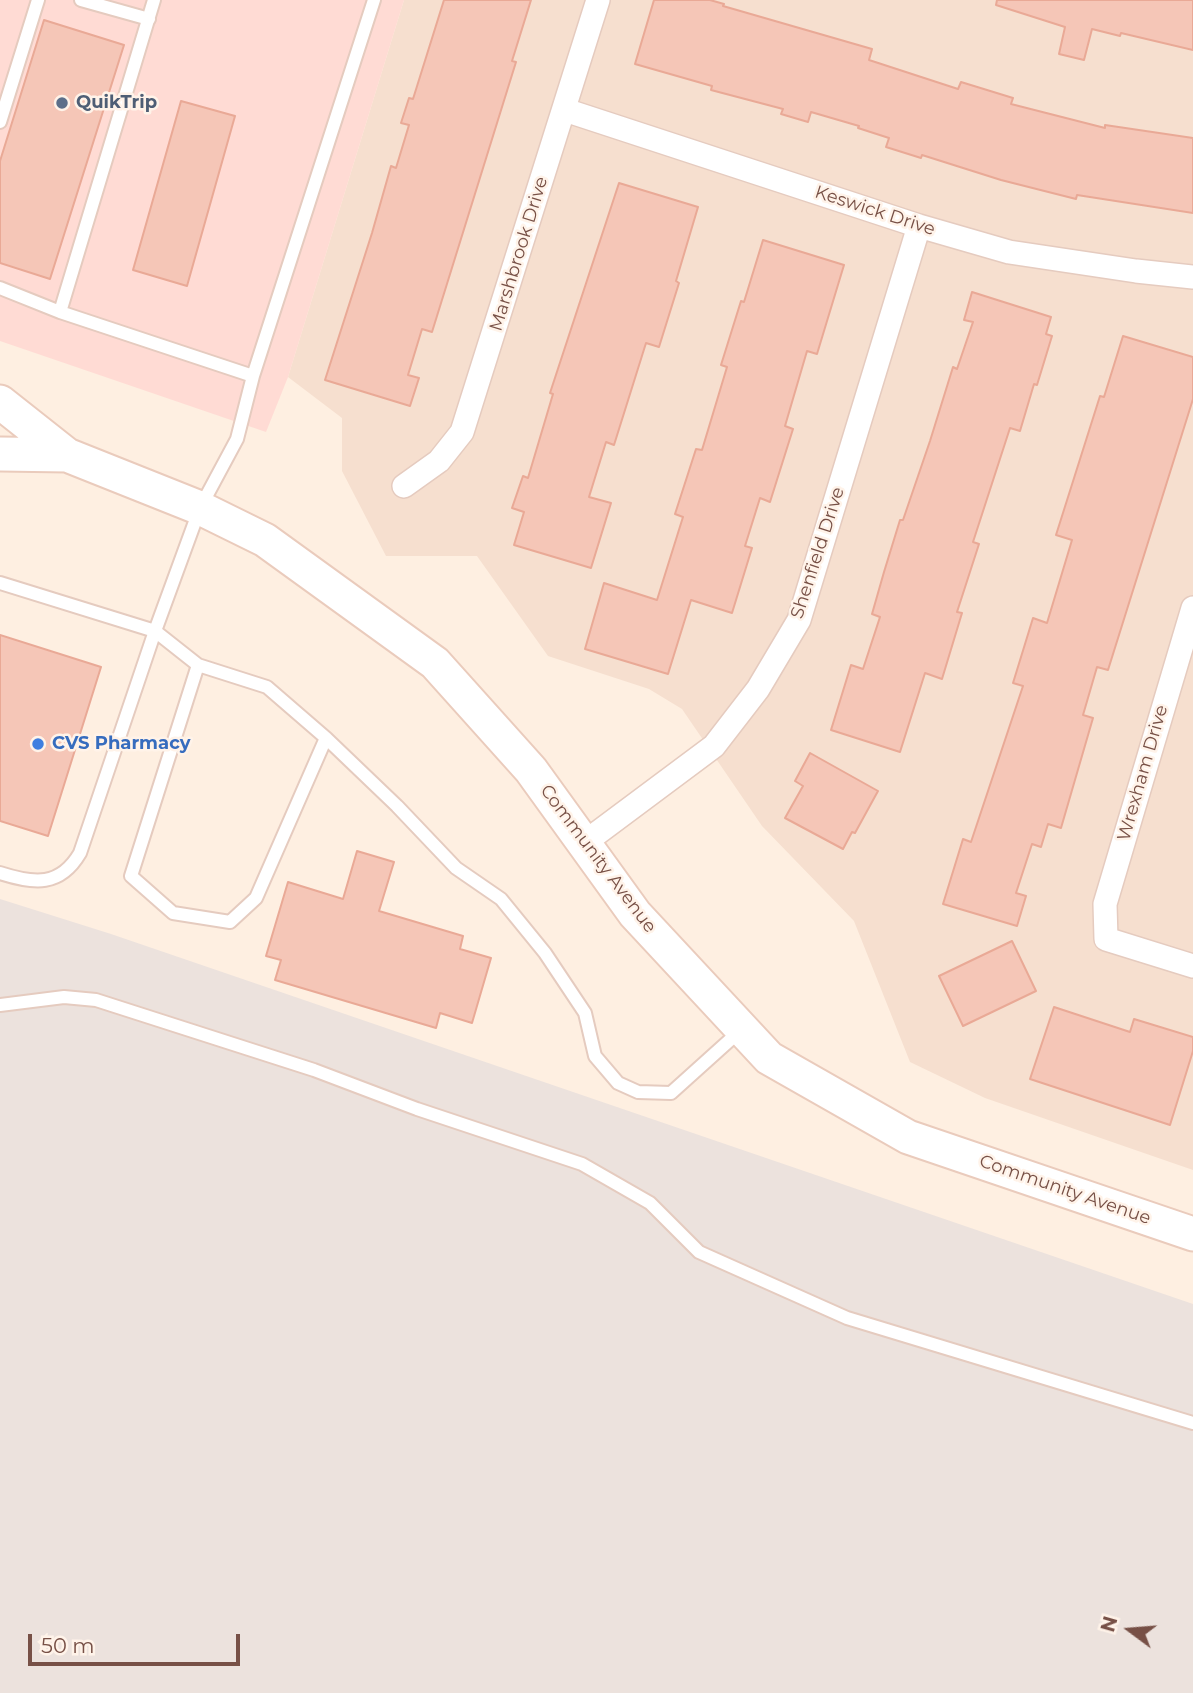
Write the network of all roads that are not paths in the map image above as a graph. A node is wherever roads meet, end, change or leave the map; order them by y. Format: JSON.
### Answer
{"nodes":[{"id":1,"x":38,"y":0,"type":"edge"},
{"id":2,"x":81,"y":0,"type":"edge"},
{"id":3,"x":154,"y":0,"type":"edge"},
{"id":4,"x":374,"y":0,"type":"edge"},
{"id":5,"x":598,"y":0,"type":"edge"},
{"id":6,"x":149,"y":19,"type":"junction"},
{"id":7,"x":565,"y":110,"type":"junction"},
{"id":8,"x":0,"y":122,"type":"edge"},
{"id":9,"x":919,"y":226,"type":"junction"},
{"id":10,"x":1193,"y":276,"type":"edge"},
{"id":11,"x":0,"y":288,"type":"edge"},
{"id":12,"x":60,"y":312,"type":"junction"},
{"id":13,"x":253,"y":376,"type":"junction"},
{"id":14,"x":0,"y":402,"type":"edge"},
{"id":15,"x":0,"y":454,"type":"edge"},
{"id":16,"x":67,"y":455,"type":"junction"},
{"id":17,"x":404,"y":485,"type":"dead end"},
{"id":18,"x":200,"y":508,"type":"junction"},
{"id":19,"x":0,"y":583,"type":"edge"},
{"id":20,"x":1193,"y":608,"type":"edge"},
{"id":21,"x":155,"y":631,"type":"junction"},
{"id":22,"x":198,"y":665,"type":"junction"},
{"id":23,"x":326,"y":738,"type":"junction"},
{"id":24,"x":584,"y":844,"type":"junction"},
{"id":25,"x":0,"y":873,"type":"edge"},
{"id":26,"x":1193,"y":966,"type":"edge"},
{"id":27,"x":0,"y":1005,"type":"edge"},
{"id":28,"x":742,"y":1029,"type":"junction"},
{"id":29,"x":1192,"y":1228,"type":"edge"},
{"id":30,"x":1193,"y":1423,"type":"edge"}],
"edges":[{"from":1,"to":8,"type":"lane"},
{"from":2,"to":6,"type":"lane"},
{"from":3,"to":6,"type":"lane"},
{"from":4,"to":13,"type":"lane"},
{"from":5,"to":7,"type":"street","name":"Marshbrook Drive"},
{"from":6,"to":12,"type":"lane"},
{"from":7,"to":9,"type":"street","name":"Keswick Drive"},
{"from":7,"to":17,"type":"street","name":"Marshbrook Drive"},
{"from":9,"to":10,"type":"street","name":"Keswick Drive"},
{"from":9,"to":24,"type":"street","name":"Shenfield Drive"},
{"from":11,"to":12,"type":"lane"},
{"from":12,"to":13,"type":"lane"},
{"from":13,"to":18,"type":"lane"},
{"from":14,"to":16,"type":"street","name":"Community Avenue"},
{"from":15,"to":16,"type":"street","name":"Community Avenue"},
{"from":16,"to":18,"type":"street","name":"Community Avenue"},
{"from":18,"to":21,"type":"lane"},
{"from":18,"to":24,"type":"street","name":"Community Avenue"},
{"from":19,"to":21,"type":"lane"},
{"from":20,"to":26,"type":"street","name":"Wrexham Drive"},
{"from":21,"to":22,"type":"lane"},
{"from":21,"to":25,"type":"lane"},
{"from":22,"to":23,"type":"lane"},
{"from":22,"to":23,"type":"lane"},
{"from":23,"to":28,"type":"lane"},
{"from":24,"to":28,"type":"street","name":"Community Avenue"},
{"from":27,"to":30,"type":"lane"},
{"from":28,"to":29,"type":"street","name":"Community Avenue"}]}
